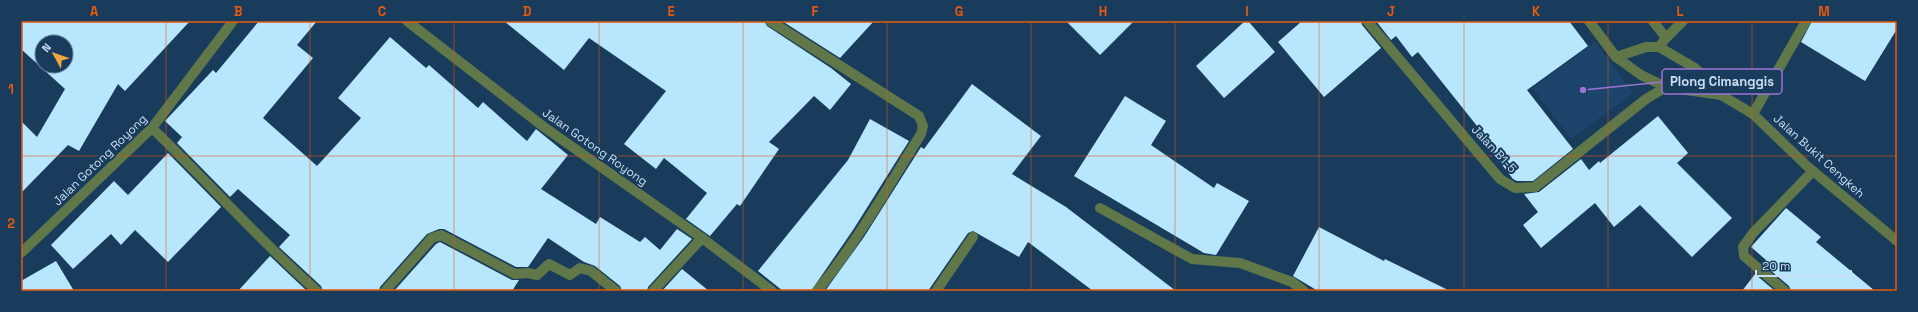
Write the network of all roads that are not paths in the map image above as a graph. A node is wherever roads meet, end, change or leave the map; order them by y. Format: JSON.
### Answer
{"nodes":[{"id":1,"x":233,"y":21,"type":"edge"},
{"id":2,"x":407,"y":21,"type":"edge"},
{"id":3,"x":770,"y":21,"type":"edge"},
{"id":4,"x":1367,"y":21,"type":"edge"},
{"id":5,"x":1589,"y":21,"type":"edge"},
{"id":6,"x":1652,"y":21,"type":"edge"},
{"id":7,"x":1683,"y":21,"type":"edge"},
{"id":8,"x":1806,"y":21,"type":"edge"},
{"id":9,"x":420,"y":25,"type":"edge"},
{"id":10,"x":1666,"y":38,"type":"junction"},
{"id":11,"x":1659,"y":47,"type":"junction"},
{"id":12,"x":1616,"y":57,"type":"junction"},
{"id":13,"x":1666,"y":87,"type":"junction"},
{"id":14,"x":1720,"y":95,"type":"junction"},
{"id":15,"x":1753,"y":114,"type":"junction"},
{"id":16,"x":152,"y":128,"type":"junction"},
{"id":17,"x":1813,"y":171,"type":"junction"},
{"id":18,"x":1100,"y":208,"type":"dead end"},
{"id":19,"x":973,"y":237,"type":"dead end"},
{"id":20,"x":702,"y":238,"type":"junction"},
{"id":21,"x":1897,"y":241,"type":"edge"},
{"id":22,"x":21,"y":253,"type":"edge"},
{"id":23,"x":317,"y":291,"type":"edge"},
{"id":24,"x":385,"y":291,"type":"edge"},
{"id":25,"x":616,"y":291,"type":"edge"},
{"id":26,"x":654,"y":291,"type":"edge"},
{"id":27,"x":772,"y":291,"type":"edge"},
{"id":28,"x":818,"y":291,"type":"edge"},
{"id":29,"x":936,"y":291,"type":"edge"},
{"id":30,"x":1304,"y":291,"type":"edge"},
{"id":31,"x":1785,"y":291,"type":"edge"}],
"edges":[{"from":1,"to":16,"type":"street","name":"Jalan Gotong Royong"},
{"from":2,"to":9,"type":"street","name":"Jalan Gotong Royong"},
{"from":3,"to":28,"type":"street"},
{"from":4,"to":13,"type":"street","name":"Jalan B1-5"},
{"from":5,"to":12,"type":"street","name":"Jalan Bukit Cengkeh"},
{"from":6,"to":10,"type":"street"},
{"from":7,"to":10,"type":"street"},
{"from":8,"to":15,"type":"street"},
{"from":9,"to":20,"type":"street","name":"Jalan Gotong Royong"},
{"from":10,"to":11,"type":"street"},
{"from":11,"to":12,"type":"street"},
{"from":11,"to":14,"type":"street","name":"Jalan Bukit Cengkeh"},
{"from":12,"to":13,"type":"street","name":"Jalan Bukit Cengkeh"},
{"from":13,"to":14,"type":"street","name":"Jalan Bukit Cengkeh"},
{"from":14,"to":15,"type":"street","name":"Jalan Bukit Cengkeh"},
{"from":15,"to":17,"type":"street","name":"Jalan Bukit Cengkeh"},
{"from":16,"to":22,"type":"street","name":"Jalan Gotong Royong"},
{"from":16,"to":23,"type":"street"},
{"from":17,"to":21,"type":"street","name":"Jalan Bukit Cengkeh"},
{"from":17,"to":31,"type":"street"},
{"from":18,"to":30,"type":"street"},
{"from":19,"to":29,"type":"street"},
{"from":20,"to":26,"type":"street"},
{"from":20,"to":27,"type":"street","name":"Jalan Gotong Royong"},
{"from":24,"to":25,"type":"street"}]}
